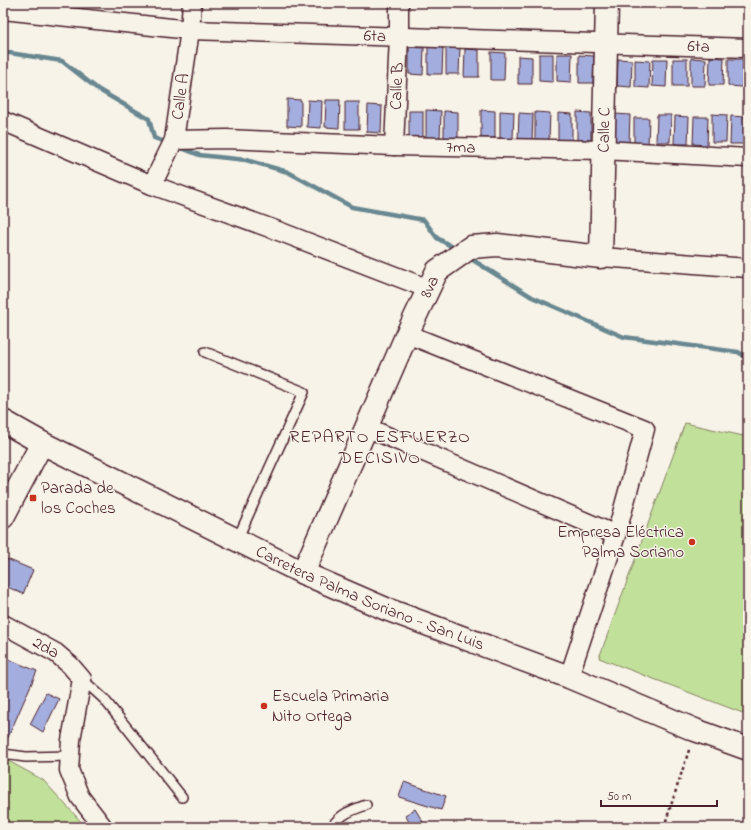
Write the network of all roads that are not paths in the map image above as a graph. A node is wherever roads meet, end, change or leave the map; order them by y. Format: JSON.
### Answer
{"nodes":[{"id":1,"x":192,"y":3,"type":"edge"},
{"id":2,"x":399,"y":3,"type":"edge"},
{"id":3,"x":607,"y":3,"type":"edge"},
{"id":4,"x":3,"y":10,"type":"edge"},
{"id":5,"x":190,"y":30,"type":"junction"},
{"id":6,"x":398,"y":37,"type":"junction"},
{"id":7,"x":606,"y":43,"type":"junction"},
{"id":8,"x":748,"y":48,"type":"edge"},
{"id":9,"x":3,"y":121,"type":"edge"},
{"id":10,"x":172,"y":144,"type":"junction"},
{"id":11,"x":394,"y":146,"type":"junction"},
{"id":12,"x":603,"y":150,"type":"junction"},
{"id":13,"x":748,"y":158,"type":"edge"},
{"id":14,"x":152,"y":185,"type":"junction"},
{"id":15,"x":601,"y":257,"type":"junction"},
{"id":16,"x":748,"y":268,"type":"edge"},
{"id":17,"x":429,"y":288,"type":"junction"},
{"id":18,"x":407,"y":334,"type":"junction"},
{"id":19,"x":205,"y":352,"type":"dead end"},
{"id":20,"x":3,"y":421,"type":"edge"},
{"id":21,"x":366,"y":427,"type":"junction"},
{"id":22,"x":42,"y":442,"type":"junction"},
{"id":23,"x":3,"y":517,"type":"edge"},
{"id":24,"x":616,"y":536,"type":"junction"},
{"id":25,"x":237,"y":540,"type":"junction"},
{"id":26,"x":303,"y":573,"type":"junction"},
{"id":27,"x":3,"y":624,"type":"edge"},
{"id":28,"x":568,"y":677,"type":"junction"},
{"id":29,"x":82,"y":679,"type":"junction"},
{"id":30,"x":748,"y":749,"type":"edge"},
{"id":31,"x":3,"y":754,"type":"edge"},
{"id":32,"x":70,"y":756,"type":"junction"},
{"id":33,"x":182,"y":797,"type":"dead end"},
{"id":34,"x":366,"y":806,"type":"dead end"},
{"id":35,"x":103,"y":827,"type":"edge"},
{"id":36,"x":332,"y":827,"type":"edge"}],
"edges":[{"from":1,"to":5,"type":"street","name":"Calle A"},
{"from":2,"to":6,"type":"street","name":"Calle B"},
{"from":3,"to":7,"type":"street","name":"Calle C"},
{"from":4,"to":5,"type":"street","name":"6ta"},
{"from":5,"to":6,"type":"street","name":"6ta"},
{"from":5,"to":10,"type":"street","name":"Calle A"},
{"from":6,"to":7,"type":"street","name":"6ta"},
{"from":6,"to":11,"type":"street","name":"Calle B"},
{"from":7,"to":8,"type":"street","name":"6ta"},
{"from":7,"to":12,"type":"street","name":"Calle C"},
{"from":9,"to":14,"type":"street"},
{"from":10,"to":11,"type":"street","name":"7ma"},
{"from":10,"to":14,"type":"street","name":"Calle A"},
{"from":11,"to":12,"type":"street","name":"7ma"},
{"from":12,"to":13,"type":"street","name":"7ma"},
{"from":12,"to":15,"type":"street","name":"Calle C"},
{"from":14,"to":17,"type":"street"},
{"from":15,"to":16,"type":"street","name":"8va"},
{"from":15,"to":17,"type":"street","name":"8va"},
{"from":17,"to":18,"type":"street","name":"8va"},
{"from":18,"to":21,"type":"street","name":"8va"},
{"from":18,"to":24,"type":"street"},
{"from":19,"to":25,"type":"lane"},
{"from":20,"to":22,"type":"street","name":"Carretera Palma Soriano - San Luis"},
{"from":21,"to":24,"type":"street"},
{"from":21,"to":26,"type":"street","name":"8va"},
{"from":22,"to":23,"type":"street"},
{"from":22,"to":25,"type":"street","name":"Carretera Palma Soriano - San Luis"},
{"from":24,"to":28,"type":"street"},
{"from":25,"to":26,"type":"street","name":"Carretera Palma Soriano - San Luis"},
{"from":26,"to":28,"type":"street","name":"Carretera Palma Soriano - San Luis"},
{"from":27,"to":29,"type":"street","name":"2da"},
{"from":28,"to":30,"type":"street","name":"Carretera Palma Soriano - San Luis"},
{"from":29,"to":32,"type":"street"},
{"from":29,"to":33,"type":"lane"},
{"from":31,"to":32,"type":"lane"},
{"from":32,"to":35,"type":"street"},
{"from":34,"to":36,"type":"lane"}]}
